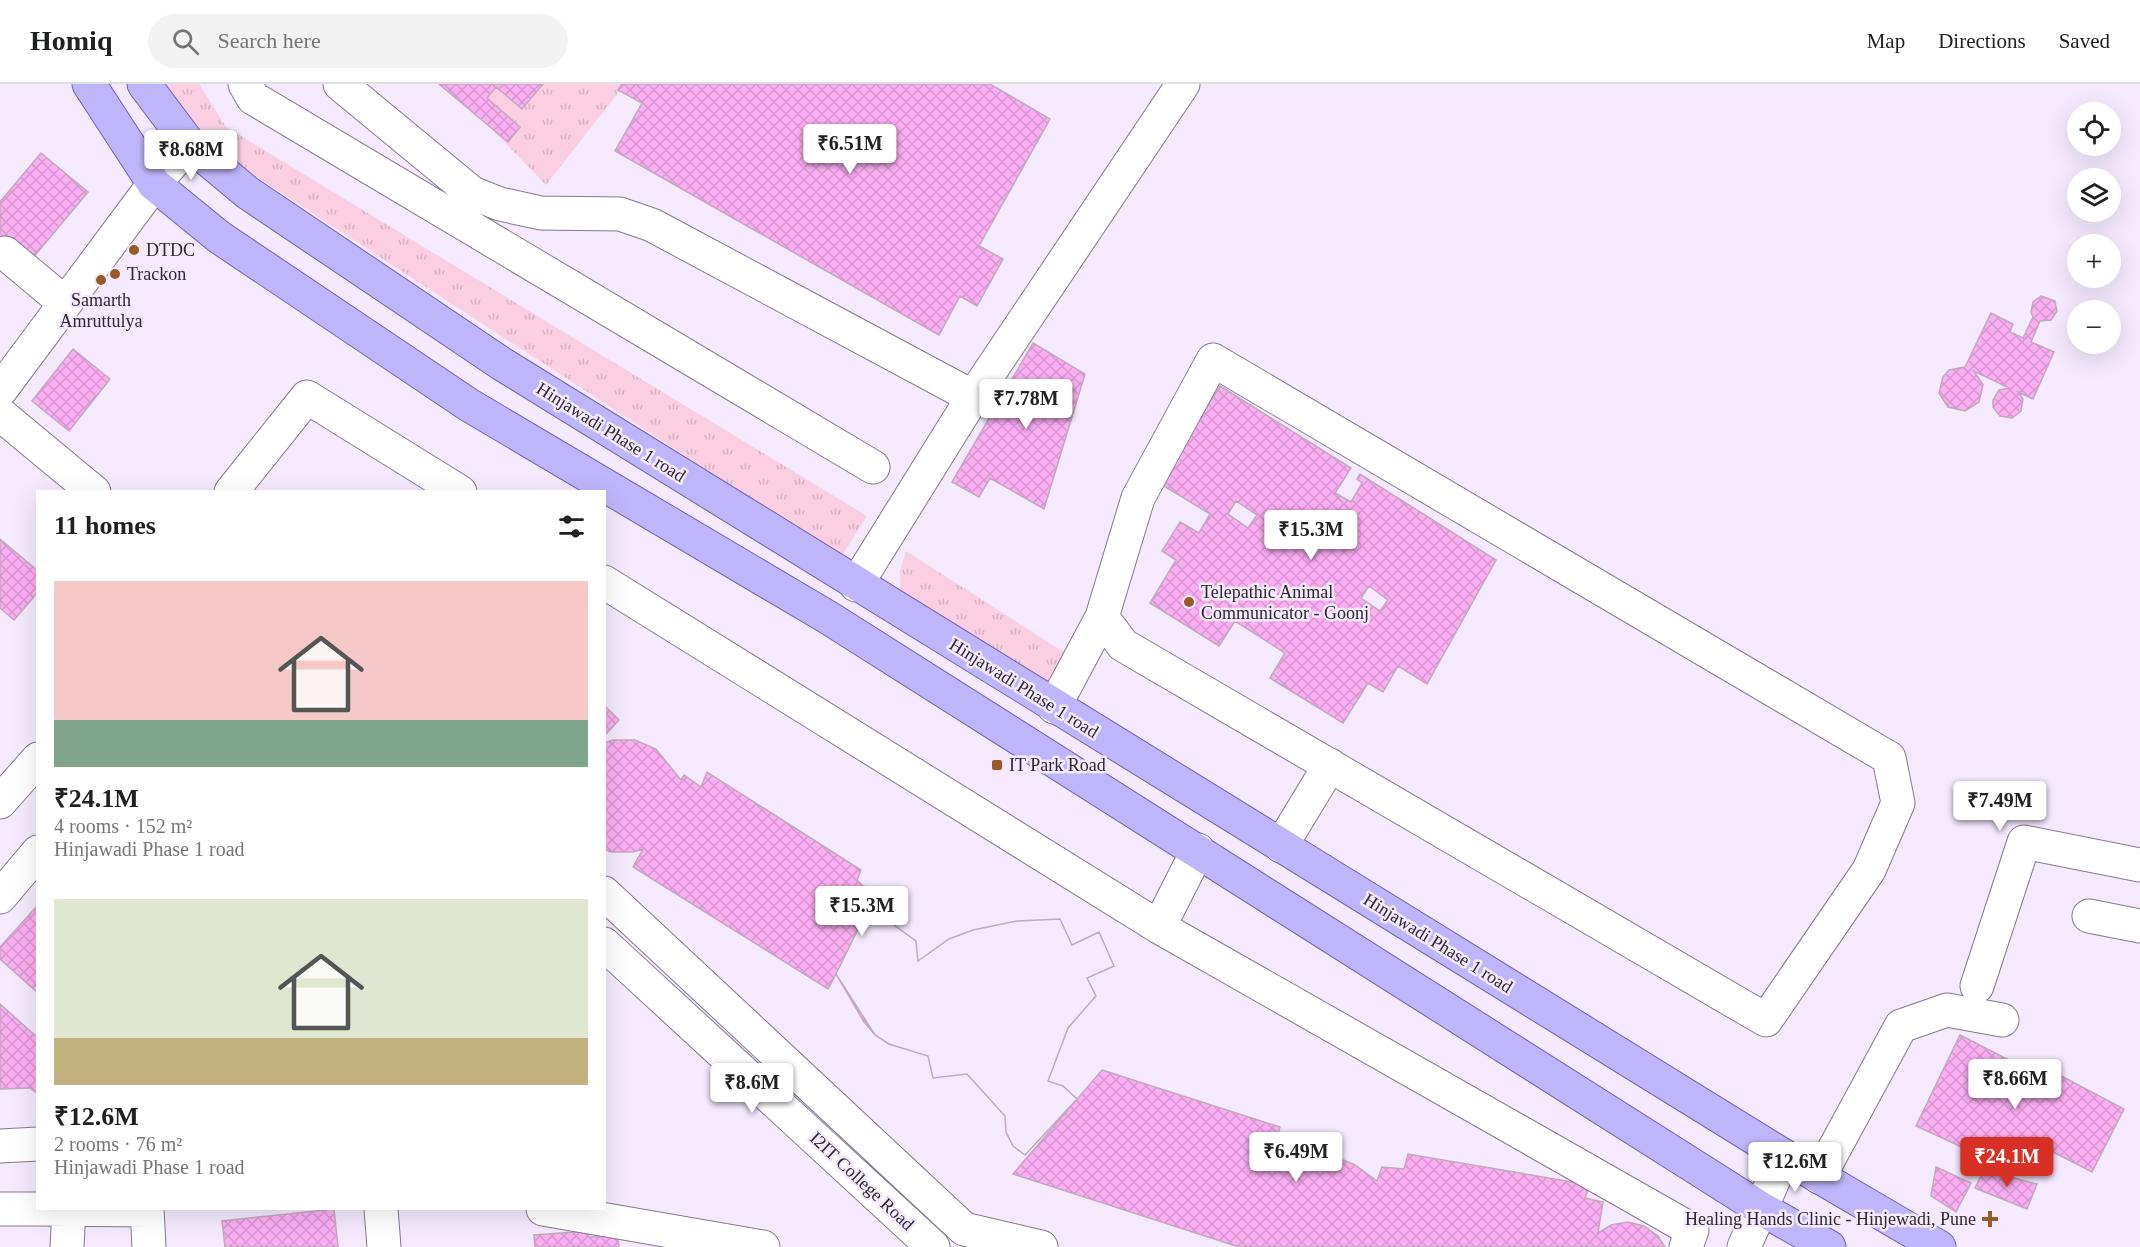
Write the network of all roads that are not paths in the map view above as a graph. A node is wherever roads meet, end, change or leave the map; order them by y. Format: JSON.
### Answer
{"nodes":[{"id":1,"x":89,"y":84,"type":"edge"},
{"id":2,"x":144,"y":84,"type":"edge"},
{"id":3,"x":245,"y":84,"type":"edge"},
{"id":4,"x":340,"y":84,"type":"edge"},
{"id":5,"x":1183,"y":84,"type":"edge"},
{"id":6,"x":189,"y":144,"type":"junction"},
{"id":7,"x":154,"y":184,"type":"junction"},
{"id":8,"x":6,"y":253,"type":"dead end"},
{"id":9,"x":65,"y":303,"type":"junction"},
{"id":10,"x":0,"y":391,"type":"edge"},
{"id":11,"x":973,"y":397,"type":"junction"},
{"id":12,"x":0,"y":414,"type":"edge"},
{"id":13,"x":873,"y":467,"type":"dead end"},
{"id":14,"x":92,"y":490,"type":"edge"},
{"id":15,"x":233,"y":490,"type":"edge"},
{"id":16,"x":457,"y":490,"type":"edge"},
{"id":17,"x":606,"y":583,"type":"edge"},
{"id":18,"x":856,"y":585,"type":"junction"},
{"id":19,"x":1102,"y":617,"type":"junction"},
{"id":20,"x":1054,"y":706,"type":"junction"},
{"id":21,"x":36,"y":761,"type":"edge"},
{"id":22,"x":1330,"y":765,"type":"junction"},
{"id":23,"x":0,"y":801,"type":"edge"},
{"id":24,"x":1281,"y":846,"type":"junction"},
{"id":25,"x":1198,"y":850,"type":"junction"},
{"id":26,"x":36,"y":854,"type":"edge"},
{"id":27,"x":2140,"y":865,"type":"edge"},
{"id":28,"x":606,"y":895,"type":"edge"},
{"id":29,"x":0,"y":897,"type":"edge"},
{"id":30,"x":2089,"y":916,"type":"dead end"},
{"id":31,"x":2140,"y":926,"type":"edge"},
{"id":32,"x":1159,"y":927,"type":"junction"},
{"id":33,"x":606,"y":946,"type":"edge"},
{"id":34,"x":1977,"y":986,"type":"dead end"},
{"id":35,"x":2002,"y":1020,"type":"dead end"},
{"id":36,"x":36,"y":1144,"type":"edge"},
{"id":37,"x":0,"y":1146,"type":"edge"},
{"id":38,"x":1784,"y":1156,"type":"junction"},
{"id":39,"x":1819,"y":1177,"type":"junction"},
{"id":40,"x":1760,"y":1208,"type":"junction"},
{"id":41,"x":0,"y":1209,"type":"edge"},
{"id":42,"x":36,"y":1209,"type":"edge"},
{"id":43,"x":69,"y":1210,"type":"edge"},
{"id":44,"x":147,"y":1210,"type":"edge"},
{"id":45,"x":381,"y":1210,"type":"edge"},
{"id":46,"x":547,"y":1210,"type":"edge"},
{"id":47,"x":644,"y":1237,"type":"edge"},
{"id":48,"x":68,"y":1247,"type":"edge"},
{"id":49,"x":149,"y":1247,"type":"edge"},
{"id":50,"x":384,"y":1247,"type":"edge"},
{"id":51,"x":763,"y":1247,"type":"edge"},
{"id":52,"x":933,"y":1247,"type":"edge"},
{"id":53,"x":1041,"y":1247,"type":"edge"},
{"id":54,"x":1686,"y":1247,"type":"edge"},
{"id":55,"x":1744,"y":1247,"type":"edge"},
{"id":56,"x":1829,"y":1247,"type":"edge"},
{"id":57,"x":1939,"y":1247,"type":"edge"}],
"edges":[{"from":1,"to":7,"type":"main road"},
{"from":2,"to":6,"type":"main road","name":"Hinjawadi Phase 1 road"},
{"from":3,"to":13,"type":"street"},
{"from":4,"to":11,"type":"street"},
{"from":5,"to":11,"type":"street"},
{"from":6,"to":7,"type":"street"},
{"from":6,"to":18,"type":"main road","name":"Hinjawadi Phase 1 road"},
{"from":7,"to":9,"type":"street"},
{"from":7,"to":25,"type":"main road"},
{"from":8,"to":9,"type":"street"},
{"from":9,"to":10,"type":"street"},
{"from":11,"to":18,"type":"street"},
{"from":12,"to":14,"type":"street"},
{"from":15,"to":16,"type":"street"},
{"from":17,"to":32,"type":"street"},
{"from":18,"to":20,"type":"main road","name":"Hinjawadi Phase 1 road"},
{"from":19,"to":20,"type":"street"},
{"from":19,"to":22,"type":"street"},
{"from":19,"to":22,"type":"street"},
{"from":20,"to":24,"type":"main road","name":"Hinjawadi Phase 1 road"},
{"from":21,"to":23,"type":"street"},
{"from":22,"to":24,"type":"street"},
{"from":24,"to":38,"type":"main road","name":"Hinjawadi Phase 1 road"},
{"from":25,"to":32,"type":"street"},
{"from":25,"to":40,"type":"main road"},
{"from":26,"to":29,"type":"street"},
{"from":27,"to":34,"type":"street"},
{"from":28,"to":53,"type":"street"},
{"from":30,"to":31,"type":"street"},
{"from":32,"to":54,"type":"street"},
{"from":33,"to":52,"type":"street","name":"I2IT College Road"},
{"from":35,"to":39,"type":"street"},
{"from":36,"to":37,"type":"street"},
{"from":38,"to":39,"type":"main road","name":"Hinjawadi Phase 1 road"},
{"from":38,"to":40,"type":"street"},
{"from":39,"to":57,"type":"main road","name":"Hinjawadi Phase 1 road"},
{"from":40,"to":55,"type":"street"},
{"from":40,"to":56,"type":"main road"},
{"from":41,"to":42,"type":"street"},
{"from":43,"to":48,"type":"street"},
{"from":44,"to":49,"type":"street"},
{"from":45,"to":50,"type":"street"},
{"from":46,"to":47,"type":"street"},
{"from":47,"to":51,"type":"street"}]}
